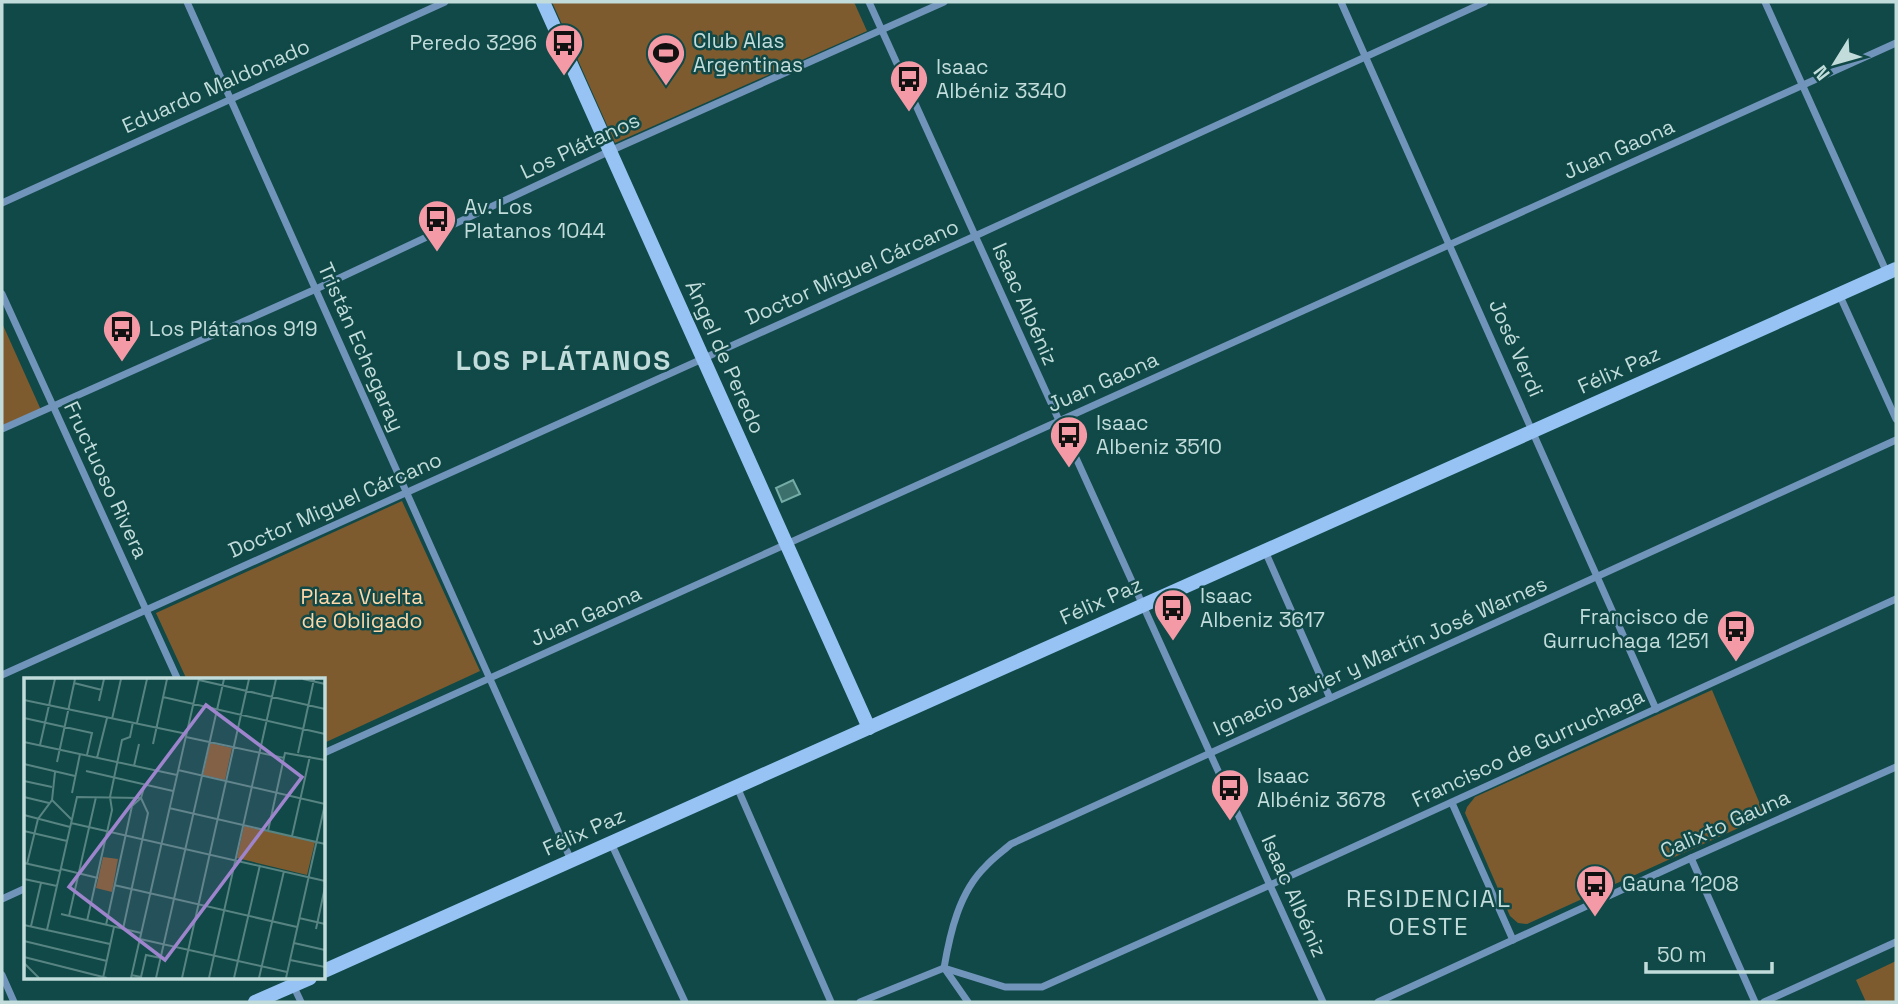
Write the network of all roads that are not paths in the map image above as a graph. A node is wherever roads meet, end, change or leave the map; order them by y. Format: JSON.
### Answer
{"nodes":[{"id":1,"x":187,"y":2,"type":"edge"},
{"id":2,"x":445,"y":2,"type":"edge"},
{"id":3,"x":543,"y":2,"type":"edge"},
{"id":4,"x":869,"y":2,"type":"edge"},
{"id":5,"x":944,"y":2,"type":"edge"},
{"id":6,"x":1341,"y":2,"type":"edge"},
{"id":7,"x":1485,"y":2,"type":"edge"},
{"id":8,"x":1765,"y":2,"type":"edge"},
{"id":9,"x":882,"y":30,"type":"junction"},
{"id":10,"x":1896,"y":43,"type":"edge"},
{"id":11,"x":1366,"y":56,"type":"junction"},
{"id":12,"x":1803,"y":85,"type":"junction"},
{"id":13,"x":231,"y":99,"type":"junction"},
{"id":14,"x":610,"y":151,"type":"junction"},
{"id":15,"x":2,"y":203,"type":"edge"},
{"id":16,"x":975,"y":236,"type":"junction"},
{"id":17,"x":1450,"y":245,"type":"junction"},
{"id":18,"x":1892,"y":271,"type":"edge"},
{"id":19,"x":316,"y":289,"type":"junction"},
{"id":20,"x":2,"y":294,"type":"edge"},
{"id":21,"x":1839,"y":294,"type":"junction"},
{"id":22,"x":703,"y":359,"type":"junction"},
{"id":23,"x":52,"y":406,"type":"junction"},
{"id":24,"x":1896,"y":419,"type":"edge"},
{"id":25,"x":1059,"y":421,"type":"junction"},
{"id":26,"x":2,"y":429,"type":"edge"},
{"id":27,"x":1534,"y":431,"type":"junction"},
{"id":28,"x":1896,"y":440,"type":"edge"},
{"id":29,"x":406,"y":492,"type":"junction"},
{"id":30,"x":787,"y":544,"type":"junction"},
{"id":31,"x":1265,"y":551,"type":"junction"},
{"id":32,"x":1599,"y":576,"type":"junction"},
{"id":33,"x":1896,"y":599,"type":"edge"},
{"id":34,"x":1143,"y":605,"type":"junction"},
{"id":35,"x":146,"y":610,"type":"junction"},
{"id":36,"x":2,"y":675,"type":"edge"},
{"id":37,"x":177,"y":678,"type":"edge"},
{"id":38,"x":489,"y":678,"type":"junction"},
{"id":39,"x":1329,"y":698,"type":"junction"},
{"id":40,"x":1656,"y":709,"type":"junction"},
{"id":41,"x":869,"y":728,"type":"junction"},
{"id":42,"x":326,"y":752,"type":"edge"},
{"id":43,"x":1210,"y":753,"type":"junction"},
{"id":44,"x":1896,"y":768,"type":"edge"},
{"id":45,"x":737,"y":787,"type":"junction"},
{"id":46,"x":1452,"y":803,"type":"junction"},
{"id":47,"x":611,"y":843,"type":"junction"},
{"id":48,"x":1691,"y":858,"type":"junction"},
{"id":49,"x":571,"y":861,"type":"junction"},
{"id":50,"x":1270,"y":885,"type":"junction"},
{"id":51,"x":24,"y":889,"type":"edge"},
{"id":52,"x":2,"y":899,"type":"edge"},
{"id":53,"x":1513,"y":940,"type":"junction"},
{"id":54,"x":1896,"y":942,"type":"edge"},
{"id":55,"x":944,"y":968,"type":"junction"},
{"id":56,"x":326,"y":970,"type":"edge"},
{"id":57,"x":2,"y":975,"type":"edge"},
{"id":58,"x":308,"y":979,"type":"edge"},
{"id":59,"x":293,"y":985,"type":"junction"},
{"id":60,"x":14,"y":1002,"type":"edge"},
{"id":61,"x":254,"y":1002,"type":"edge"},
{"id":62,"x":301,"y":1002,"type":"edge"},
{"id":63,"x":685,"y":1002,"type":"edge"},
{"id":64,"x":831,"y":1002,"type":"edge"},
{"id":65,"x":860,"y":1002,"type":"edge"},
{"id":66,"x":968,"y":1002,"type":"edge"},
{"id":67,"x":1323,"y":1002,"type":"edge"},
{"id":68,"x":1378,"y":1002,"type":"edge"},
{"id":69,"x":1755,"y":1002,"type":"edge"},
{"id":70,"x":1764,"y":1002,"type":"edge"}],
"edges":[{"from":1,"to":13,"type":"street","name":"Tristán Echegaray"},
{"from":2,"to":13,"type":"street","name":"Eduardo Maldonado"},
{"from":3,"to":14,"type":"main road","name":"Ángel de Peredo"},
{"from":4,"to":9,"type":"street","name":"Isaac Albéniz"},
{"from":5,"to":9,"type":"street","name":"Los Plátanos"},
{"from":6,"to":11,"type":"street","name":"José Verdi"},
{"from":7,"to":11,"type":"street","name":"Doctor Miguel Cárcano"},
{"from":8,"to":12,"type":"street"},
{"from":9,"to":14,"type":"street","name":"Los Plátanos"},
{"from":9,"to":16,"type":"street","name":"Isaac Albéniz"},
{"from":10,"to":12,"type":"street","name":"Juan Gaona"},
{"from":11,"to":16,"type":"street","name":"Doctor Miguel Cárcano"},
{"from":11,"to":17,"type":"street","name":"José Verdi"},
{"from":12,"to":17,"type":"street","name":"Juan Gaona"},
{"from":12,"to":18,"type":"street"},
{"from":13,"to":15,"type":"street","name":"Eduardo Maldonado"},
{"from":13,"to":19,"type":"street","name":"Tristán Echegaray"},
{"from":14,"to":19,"type":"street","name":"Los Plátanos"},
{"from":14,"to":22,"type":"main road","name":"Ángel de Peredo"},
{"from":16,"to":22,"type":"street","name":"Doctor Miguel Cárcano"},
{"from":16,"to":25,"type":"street","name":"Isaac Albéniz"},
{"from":17,"to":25,"type":"street","name":"Juan Gaona"},
{"from":17,"to":27,"type":"street","name":"José Verdi"},
{"from":18,"to":21,"type":"main road","name":"Félix Paz"},
{"from":19,"to":23,"type":"street","name":"Los Plátanos"},
{"from":19,"to":29,"type":"street","name":"Tristán Echegaray"},
{"from":20,"to":23,"type":"street","name":"Fructuoso Rivera"},
{"from":21,"to":24,"type":"street"},
{"from":21,"to":27,"type":"main road","name":"Félix Paz"},
{"from":22,"to":29,"type":"street","name":"Doctor Miguel Cárcano"},
{"from":22,"to":30,"type":"main road","name":"Ángel de Peredo"},
{"from":23,"to":26,"type":"street","name":"Los Plátanos"},
{"from":23,"to":35,"type":"street","name":"Fructuoso Rivera"},
{"from":25,"to":30,"type":"street","name":"Juan Gaona"},
{"from":25,"to":34,"type":"street","name":"Isaac Albéniz"},
{"from":27,"to":31,"type":"main road","name":"Félix Paz"},
{"from":27,"to":32,"type":"street","name":"José Verdi"},
{"from":28,"to":32,"type":"street","name":"Ignacio Javier y Martín José Warnes"},
{"from":29,"to":35,"type":"street","name":"Doctor Miguel Cárcano"},
{"from":29,"to":38,"type":"street","name":"Tristán Echegaray"},
{"from":30,"to":38,"type":"street","name":"Juan Gaona"},
{"from":30,"to":41,"type":"main road","name":"Ángel de Peredo"},
{"from":31,"to":34,"type":"main road","name":"Félix Paz"},
{"from":31,"to":39,"type":"street"},
{"from":32,"to":39,"type":"street","name":"Ignacio Javier y Martín José Warnes"},
{"from":32,"to":40,"type":"street","name":"José Verdi"},
{"from":33,"to":40,"type":"street","name":"Francisco de Gurruchaga"},
{"from":34,"to":41,"type":"main road","name":"Félix Paz"},
{"from":34,"to":43,"type":"street","name":"Isaac Albéniz"},
{"from":35,"to":36,"type":"street","name":"Doctor Miguel Cárcano"},
{"from":35,"to":37,"type":"street","name":"Fructuoso Rivera"},
{"from":38,"to":42,"type":"street","name":"Juan Gaona"},
{"from":38,"to":49,"type":"street","name":"Tristán Echegaray"},
{"from":39,"to":43,"type":"street","name":"Ignacio Javier y Martín José Warnes"},
{"from":40,"to":46,"type":"street","name":"Francisco de Gurruchaga"},
{"from":41,"to":45,"type":"main road","name":"Félix Paz"},
{"from":43,"to":50,"type":"street","name":"Isaac Albéniz"},
{"from":43,"to":55,"type":"street","name":"Ignacio Javier y Martín José Warnes"},
{"from":44,"to":48,"type":"street","name":"Calixto Gauna"},
{"from":45,"to":47,"type":"main road","name":"Félix Paz"},
{"from":45,"to":64,"type":"street"},
{"from":46,"to":50,"type":"street","name":"Francisco de Gurruchaga"},
{"from":46,"to":53,"type":"street"},
{"from":47,"to":49,"type":"main road","name":"Félix Paz"},
{"from":47,"to":63,"type":"street"},
{"from":48,"to":53,"type":"street","name":"Calixto Gauna"},
{"from":48,"to":69,"type":"street"},
{"from":49,"to":56,"type":"main road","name":"Félix Paz"},
{"from":50,"to":55,"type":"street","name":"Francisco de Gurruchaga"},
{"from":50,"to":67,"type":"street","name":"Isaac Albéniz"},
{"from":51,"to":52,"type":"street"},
{"from":53,"to":68,"type":"street","name":"Calixto Gauna"},
{"from":54,"to":70,"type":"street"},
{"from":55,"to":65,"type":"street"},
{"from":55,"to":66,"type":"street"},
{"from":57,"to":60,"type":"street"},
{"from":58,"to":59,"type":"main road"},
{"from":59,"to":61,"type":"main road"},
{"from":59,"to":62,"type":"street"}]}
